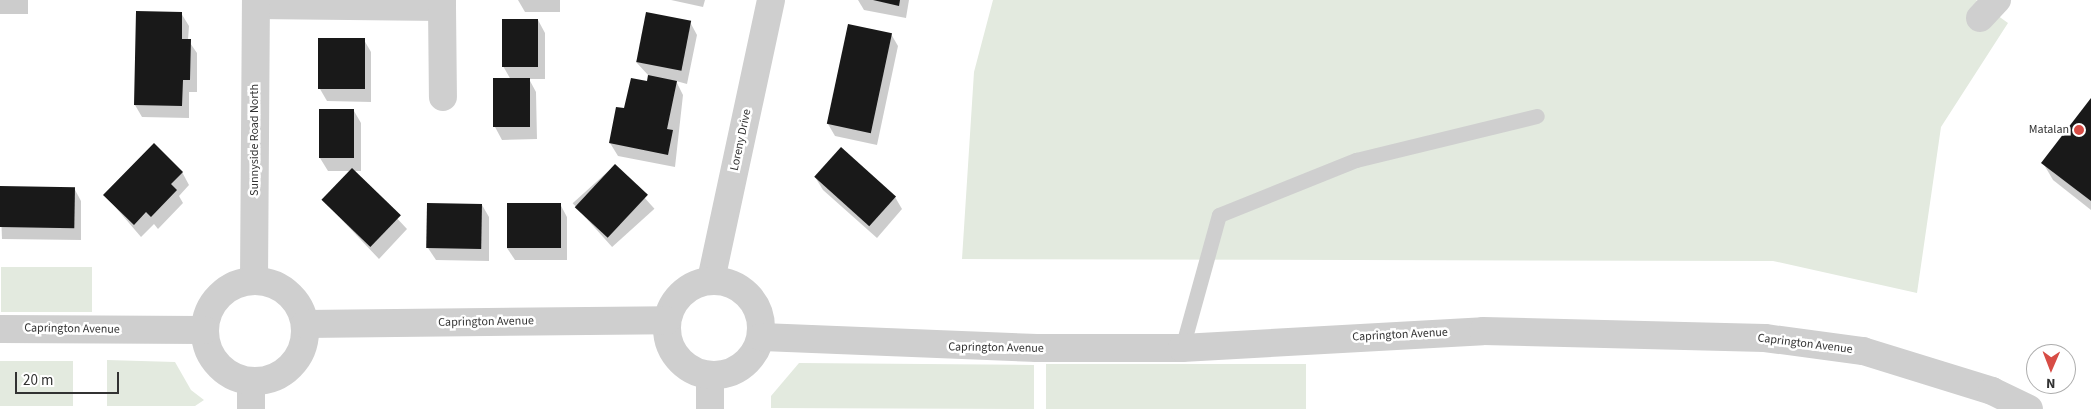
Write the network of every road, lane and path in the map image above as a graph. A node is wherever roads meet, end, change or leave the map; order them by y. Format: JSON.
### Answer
{"nodes":[{"id":1,"x":771,"y":0,"type":"edge"},
{"id":2,"x":256,"y":2,"type":"edge"},
{"id":3,"x":442,"y":3,"type":"edge"},
{"id":4,"x":443,"y":97,"type":"dead end"},
{"id":5,"x":1537,"y":116,"type":"dead end"},
{"id":6,"x":254,"y":280,"type":"junction"},
{"id":7,"x":711,"y":280,"type":"junction"},
{"id":8,"x":667,"y":320,"type":"junction"},
{"id":9,"x":305,"y":324,"type":"junction"},
{"id":10,"x":0,"y":328,"type":"edge"},
{"id":11,"x":204,"y":330,"type":"junction"},
{"id":12,"x":761,"y":337,"type":"junction"},
{"id":13,"x":1182,"y":348,"type":"junction"},
{"id":14,"x":710,"y":375,"type":"junction"},
{"id":15,"x":251,"y":381,"type":"junction"},
{"id":16,"x":251,"y":409,"type":"edge"},
{"id":17,"x":710,"y":409,"type":"edge"},
{"id":18,"x":2028,"y":409,"type":"edge"}],
"edges":[{"from":1,"to":7,"type":"street","name":"Loreny Drive"},
{"from":2,"to":3,"type":"street"},
{"from":2,"to":6,"type":"street","name":"Sunnyside Road North"},
{"from":3,"to":4,"type":"street"},
{"from":5,"to":13,"type":"lane"},
{"from":6,"to":9,"type":"street"},
{"from":6,"to":11,"type":"street"},
{"from":7,"to":8,"type":"street"},
{"from":7,"to":12,"type":"street"},
{"from":8,"to":9,"type":"street","name":"Caprington Avenue"},
{"from":8,"to":14,"type":"street"},
{"from":9,"to":15,"type":"street"},
{"from":10,"to":11,"type":"street","name":"Caprington Avenue"},
{"from":11,"to":15,"type":"street"},
{"from":12,"to":13,"type":"street","name":"Caprington Avenue"},
{"from":12,"to":14,"type":"street"},
{"from":13,"to":18,"type":"street","name":"Caprington Avenue"},
{"from":14,"to":17,"type":"street"},
{"from":15,"to":16,"type":"street"}]}
